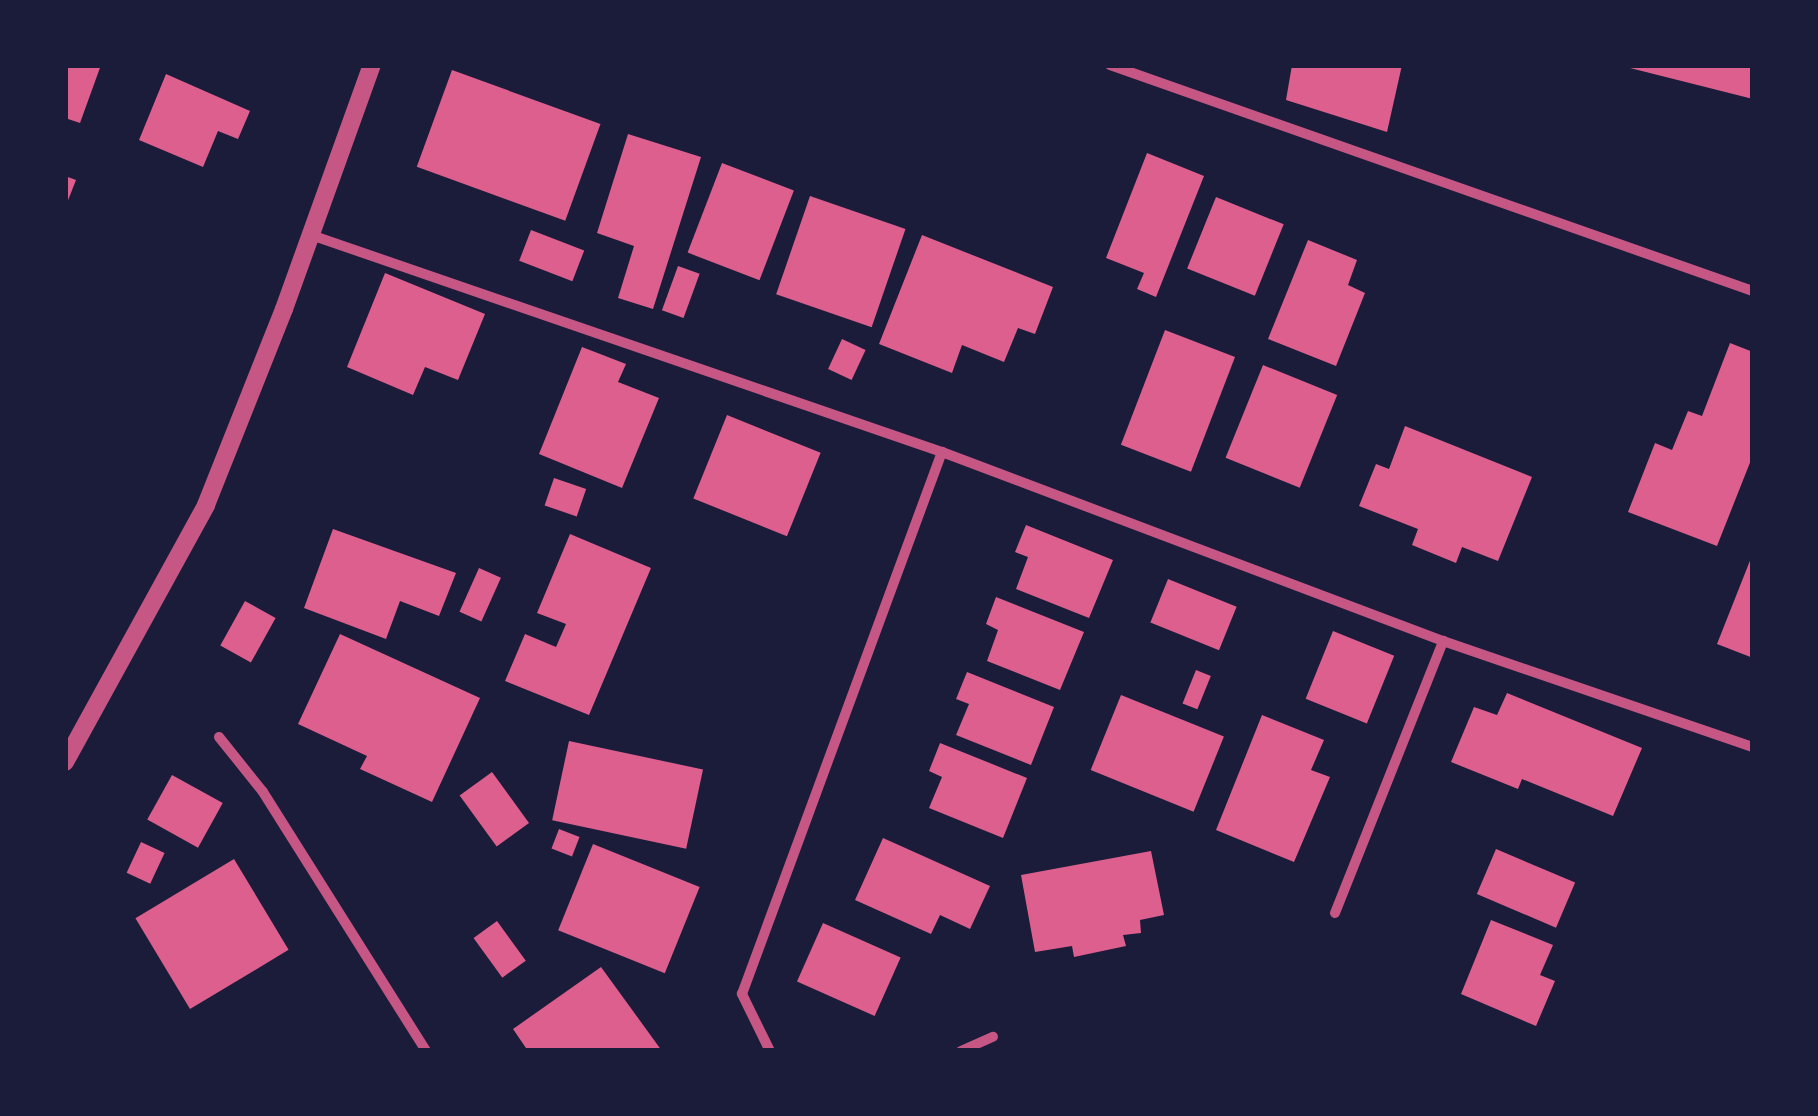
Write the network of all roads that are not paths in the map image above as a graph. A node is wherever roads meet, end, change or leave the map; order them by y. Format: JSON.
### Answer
{"nodes":[{"id":1,"x":372,"y":65,"type":"edge"},
{"id":2,"x":1110,"y":65,"type":"edge"},
{"id":3,"x":310,"y":235,"type":"junction"},
{"id":4,"x":1753,"y":292,"type":"edge"},
{"id":5,"x":942,"y":452,"type":"junction"},
{"id":6,"x":1444,"y":641,"type":"junction"},
{"id":7,"x":219,"y":737,"type":"dead end"},
{"id":8,"x":1753,"y":747,"type":"edge"},
{"id":9,"x":65,"y":762,"type":"edge"},
{"id":10,"x":1334,"y":913,"type":"dead end"},
{"id":11,"x":992,"y":1037,"type":"dead end"},
{"id":12,"x":426,"y":1051,"type":"edge"},
{"id":13,"x":770,"y":1051,"type":"edge"},
{"id":14,"x":962,"y":1051,"type":"edge"}],
"edges":[{"from":1,"to":3,"type":"street"},
{"from":2,"to":4,"type":"street"},
{"from":3,"to":5,"type":"street"},
{"from":3,"to":9,"type":"street"},
{"from":5,"to":6,"type":"street"},
{"from":5,"to":13,"type":"street"},
{"from":6,"to":8,"type":"street"},
{"from":6,"to":10,"type":"street"},
{"from":7,"to":12,"type":"street"},
{"from":11,"to":14,"type":"street"}]}
